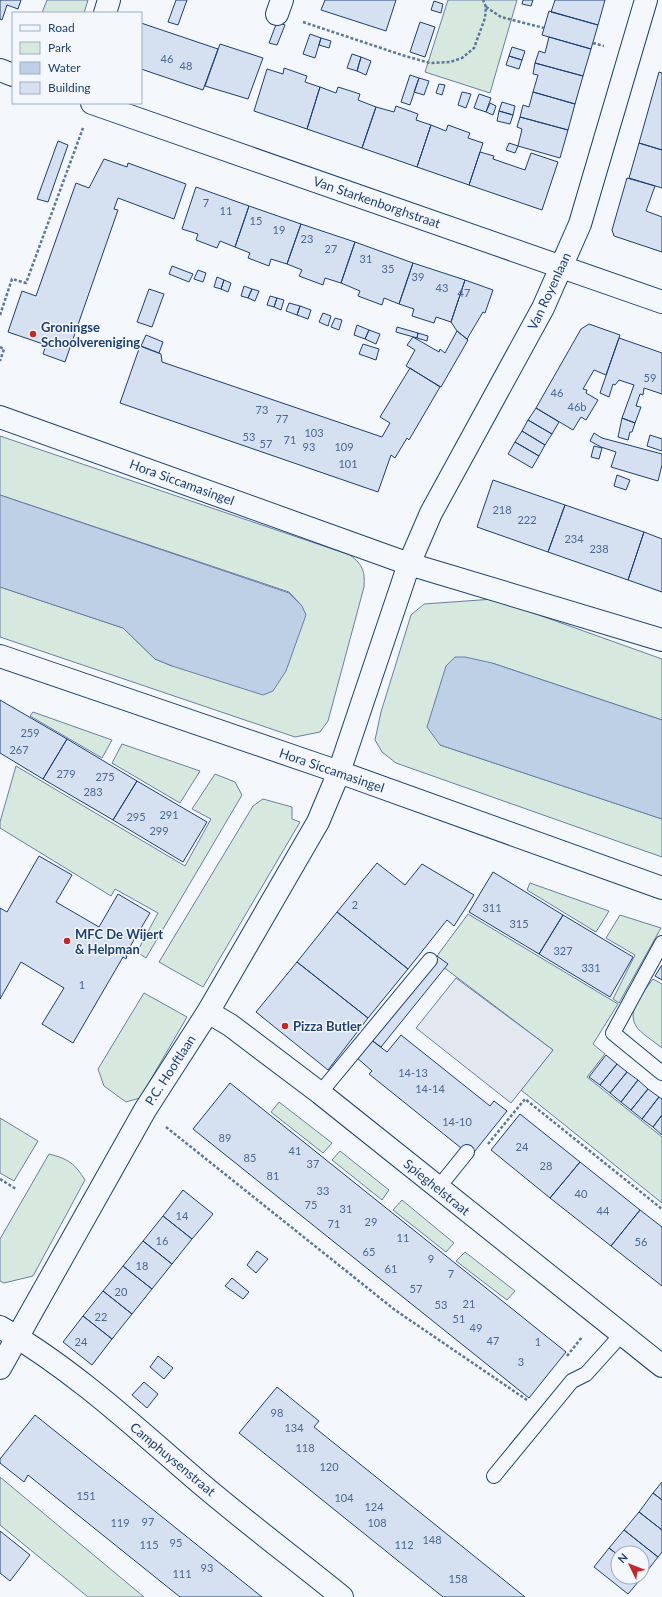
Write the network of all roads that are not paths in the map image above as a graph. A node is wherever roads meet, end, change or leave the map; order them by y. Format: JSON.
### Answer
{"nodes":[{"id":1,"x":109,"y":0,"type":"edge"},
{"id":2,"x":646,"y":0,"type":"edge"},
{"id":3,"x":105,"y":12,"type":"edge"},
{"id":4,"x":0,"y":70,"type":"edge"},
{"id":5,"x":12,"y":75,"type":"edge"},
{"id":6,"x":95,"y":104,"type":"edge"},
{"id":7,"x":562,"y":267,"type":"junction"},
{"id":8,"x":662,"y":302,"type":"edge"},
{"id":9,"x":0,"y":416,"type":"edge"},
{"id":10,"x":409,"y":564,"type":"junction"},
{"id":11,"x":662,"y":640,"type":"edge"},
{"id":12,"x":0,"y":656,"type":"edge"},
{"id":13,"x":339,"y":772,"type":"junction"},
{"id":14,"x":662,"y":888,"type":"edge"},
{"id":15,"x":662,"y":943,"type":"edge"},
{"id":16,"x":430,"y":960,"type":"dead end"},
{"id":17,"x":208,"y":1012,"type":"junction"},
{"id":18,"x":662,"y":1073,"type":"edge"},
{"id":19,"x":320,"y":1093,"type":"junction"},
{"id":20,"x":467,"y":1152,"type":"dead end"},
{"id":21,"x":438,"y":1188,"type":"junction"},
{"id":22,"x":9,"y":1332,"type":"edge"},
{"id":23,"x":622,"y":1334,"type":"junction"},
{"id":24,"x":662,"y":1366,"type":"edge"},
{"id":25,"x":0,"y":1368,"type":"edge"},
{"id":26,"x":494,"y":1476,"type":"dead end"},
{"id":27,"x":342,"y":1597,"type":"edge"}],
"edges":[{"from":1,"to":3,"type":"street"},
{"from":2,"to":7,"type":"street","name":"Van Royenlaan"},
{"from":4,"to":5,"type":"street"},
{"from":6,"to":7,"type":"street","name":"Van Starkenborghstraat"},
{"from":7,"to":8,"type":"street","name":"Van Starkenborghstraat"},
{"from":7,"to":10,"type":"street","name":"Van Royenlaan"},
{"from":9,"to":10,"type":"street","name":"Hora Siccamasingel"},
{"from":10,"to":11,"type":"street","name":"Hora Siccamasingel"},
{"from":10,"to":13,"type":"street","name":"Van Royenlaan"},
{"from":12,"to":13,"type":"street","name":"Hora Siccamasingel"},
{"from":13,"to":14,"type":"street","name":"Hora Siccamasingel"},
{"from":13,"to":17,"type":"street","name":"P.C. Hooftlaan"},
{"from":15,"to":18,"type":"lane"},
{"from":16,"to":19,"type":"lane"},
{"from":17,"to":19,"type":"street","name":"Spieghelstraat"},
{"from":17,"to":22,"type":"street","name":"P.C. Hooftlaan"},
{"from":19,"to":21,"type":"street","name":"Spieghelstraat"},
{"from":20,"to":21,"type":"lane"},
{"from":21,"to":23,"type":"street","name":"Spieghelstraat"},
{"from":22,"to":25,"type":"street","name":"P.C. Hooftlaan"},
{"from":22,"to":27,"type":"street","name":"Camphuysenstraat"},
{"from":23,"to":24,"type":"street","name":"Spieghelstraat"},
{"from":23,"to":26,"type":"lane"}]}
